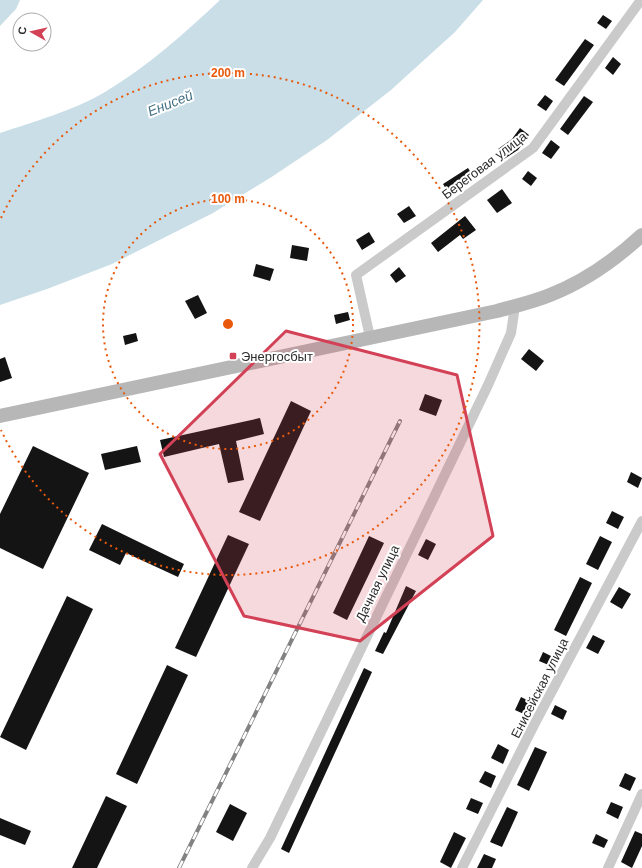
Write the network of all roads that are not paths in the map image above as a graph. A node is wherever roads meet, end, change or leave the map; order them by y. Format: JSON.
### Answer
{"nodes":[{"id":1,"x":641,"y":0,"type":"edge"},
{"id":2,"x":642,"y":235,"type":"edge"},
{"id":3,"x":515,"y":306,"type":"junction"},
{"id":4,"x":370,"y":337,"type":"junction"},
{"id":5,"x":0,"y":416,"type":"edge"},
{"id":6,"x":642,"y":521,"type":"edge"},
{"id":7,"x":642,"y":794,"type":"edge"},
{"id":8,"x":252,"y":868,"type":"edge"},
{"id":9,"x":462,"y":868,"type":"edge"},
{"id":10,"x":608,"y":868,"type":"edge"}],
"edges":[{"from":1,"to":4,"type":"street","name":"Береговая улица"},
{"from":2,"to":3,"type":"main road"},
{"from":3,"to":4,"type":"main road"},
{"from":3,"to":8,"type":"street","name":"Дачная улица"},
{"from":4,"to":5,"type":"main road"},
{"from":6,"to":9,"type":"street","name":"Енисейская улица"},
{"from":7,"to":10,"type":"street"}]}
